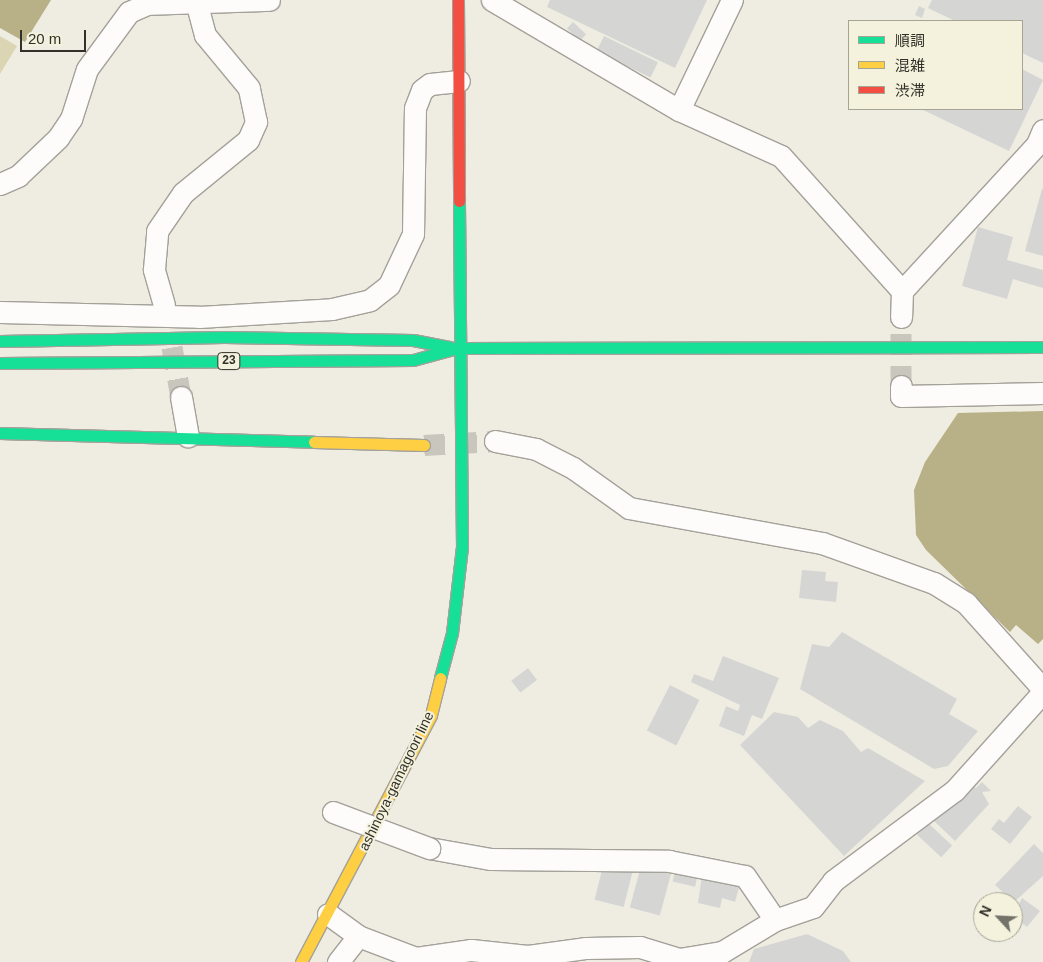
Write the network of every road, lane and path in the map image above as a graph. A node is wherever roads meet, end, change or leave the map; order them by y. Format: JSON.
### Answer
{"nodes":[{"id":1,"x":269,"y":0,"type":"edge"},
{"id":2,"x":458,"y":0,"type":"edge"},
{"id":3,"x":492,"y":0,"type":"edge"},
{"id":4,"x":732,"y":0,"type":"edge"},
{"id":5,"x":197,"y":5,"type":"junction"},
{"id":6,"x":459,"y":81,"type":"junction"},
{"id":7,"x":679,"y":110,"type":"junction"},
{"id":8,"x":1043,"y":130,"type":"edge"},
{"id":9,"x":0,"y":184,"type":"edge"},
{"id":10,"x":902,"y":291,"type":"junction"},
{"id":11,"x":164,"y":305,"type":"dead end"},
{"id":12,"x":0,"y":312,"type":"edge"},
{"id":13,"x":901,"y":317,"type":"tunnel mouth"},
{"id":14,"x":0,"y":341,"type":"edge"},
{"id":15,"x":1043,"y":347,"type":"edge"},
{"id":16,"x":457,"y":348,"type":"junction"},
{"id":17,"x":0,"y":363,"type":"edge"},
{"id":18,"x":901,"y":386,"type":"dead end"},
{"id":19,"x":1043,"y":394,"type":"edge"},
{"id":20,"x":181,"y":397,"type":"tunnel mouth"},
{"id":21,"x":0,"y":433,"type":"edge"},
{"id":22,"x":188,"y":436,"type":"junction"},
{"id":23,"x":495,"y":441,"type":"tunnel mouth"},
{"id":24,"x":424,"y":445,"type":"tunnel mouth"},
{"id":25,"x":1043,"y":690,"type":"edge"},
{"id":26,"x":333,"y":812,"type":"dead end"},
{"id":27,"x":328,"y":914,"type":"junction"},
{"id":28,"x":775,"y":920,"type":"junction"},
{"id":29,"x":358,"y":936,"type":"junction"},
{"id":30,"x":301,"y":962,"type":"edge"},
{"id":31,"x":338,"y":962,"type":"edge"}],
"edges":[{"from":1,"to":5,"type":"street"},
{"from":2,"to":6,"type":"main road","name":"ashinoya-gamagoori line"},
{"from":3,"to":7,"type":"street"},
{"from":4,"to":7,"type":"street"},
{"from":5,"to":9,"type":"street"},
{"from":5,"to":11,"type":"street"},
{"from":6,"to":12,"type":"street"},
{"from":6,"to":16,"type":"main road","name":"ashinoya-gamagoori line"},
{"from":7,"to":10,"type":"street"},
{"from":8,"to":10,"type":"street"},
{"from":10,"to":13,"type":"street"},
{"from":14,"to":16,"type":"main road","number":"23"},
{"from":15,"to":16,"type":"main road"},
{"from":16,"to":17,"type":"main road","number":"23"},
{"from":16,"to":27,"type":"main road","name":"ashinoya-gamagoori line"},
{"from":18,"to":19,"type":"street"},
{"from":20,"to":22,"type":"street"},
{"from":21,"to":22,"type":"main road"},
{"from":22,"to":24,"type":"main road"},
{"from":23,"to":25,"type":"street"},
{"from":25,"to":28,"type":"street"},
{"from":26,"to":28,"type":"street","bridge":true},
{"from":27,"to":29,"type":"street"},
{"from":27,"to":30,"type":"main road","name":"ashinoya-gamagoori line"},
{"from":28,"to":29,"type":"street"},
{"from":29,"to":31,"type":"street"}]}
